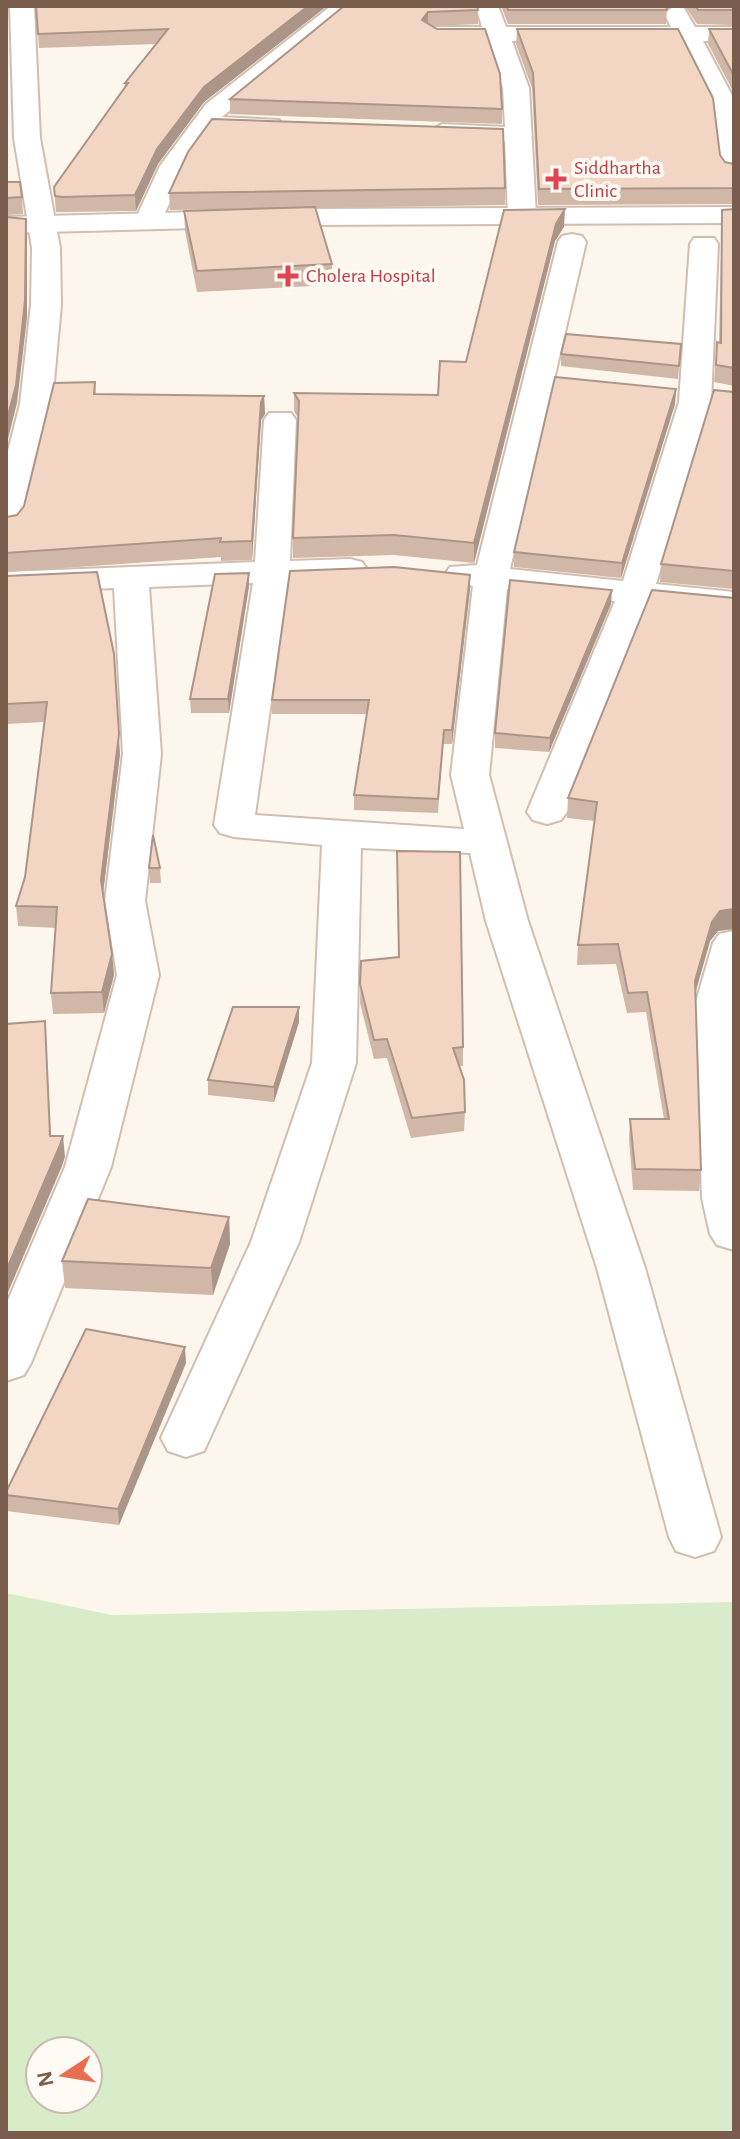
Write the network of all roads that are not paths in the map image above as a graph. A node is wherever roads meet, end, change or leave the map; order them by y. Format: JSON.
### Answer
{"nodes":[{"id":1,"x":346,"y":6,"type":"edge"},
{"id":2,"x":486,"y":6,"type":"edge"},
{"id":3,"x":672,"y":6,"type":"edge"},
{"id":4,"x":17,"y":21,"type":"edge"},
{"id":5,"x":437,"y":34,"type":"edge"},
{"id":6,"x":497,"y":34,"type":"junction"},
{"id":7,"x":689,"y":34,"type":"junction"},
{"id":8,"x":734,"y":34,"type":"edge"},
{"id":9,"x":15,"y":72,"type":"edge"},
{"id":10,"x":731,"y":112,"type":"edge"},
{"id":11,"x":204,"y":124,"type":"junction"},
{"id":12,"x":299,"y":127,"type":"edge"},
{"id":13,"x":409,"y":131,"type":"edge"},
{"id":14,"x":520,"y":135,"type":"junction"},
{"id":15,"x":16,"y":138,"type":"edge"},
{"id":16,"x":734,"y":169,"type":"edge"},
{"id":17,"x":734,"y":215,"type":"edge"},
{"id":18,"x":522,"y":216,"type":"junction"},
{"id":19,"x":149,"y":220,"type":"junction"},
{"id":20,"x":6,"y":225,"type":"edge"},
{"id":21,"x":44,"y":235,"type":"junction"},
{"id":22,"x":572,"y":242,"type":"junction"},
{"id":23,"x":631,"y":243,"type":"dead end"},
{"id":24,"x":704,"y":244,"type":"edge"},
{"id":25,"x":6,"y":250,"type":"edge"},
{"id":26,"x":280,"y":420,"type":"dead end"},
{"id":27,"x":6,"y":524,"type":"edge"},
{"id":28,"x":379,"y":568,"type":"edge"},
{"id":29,"x":272,"y":572,"type":"junction"},
{"id":30,"x":436,"y":572,"type":"edge"},
{"id":31,"x":131,"y":577,"type":"junction"},
{"id":32,"x":491,"y":577,"type":"junction"},
{"id":33,"x":6,"y":582,"type":"edge"},
{"id":34,"x":637,"y":591,"type":"junction"},
{"id":35,"x":734,"y":603,"type":"edge"},
{"id":36,"x":547,"y":812,"type":"dead end"},
{"id":37,"x":342,"y":835,"type":"junction"},
{"id":38,"x":487,"y":842,"type":"junction"},
{"id":39,"x":734,"y":943,"type":"edge"},
{"id":40,"x":734,"y":1234,"type":"edge"},
{"id":41,"x":6,"y":1363,"type":"edge"},
{"id":42,"x":186,"y":1438,"type":"dead end"},
{"id":43,"x":695,"y":1537,"type":"dead end"}],
"edges":[{"from":1,"to":11,"type":"street"},
{"from":2,"to":6,"type":"street"},
{"from":3,"to":7,"type":"street"},
{"from":4,"to":9,"type":"street"},
{"from":5,"to":6,"type":"street"},
{"from":6,"to":7,"type":"street"},
{"from":6,"to":14,"type":"street"},
{"from":7,"to":8,"type":"street"},
{"from":7,"to":10,"type":"street"},
{"from":9,"to":15,"type":"street"},
{"from":10,"to":16,"type":"street"},
{"from":11,"to":12,"type":"street"},
{"from":11,"to":19,"type":"street"},
{"from":13,"to":14,"type":"street"},
{"from":14,"to":18,"type":"street"},
{"from":15,"to":21,"type":"street"},
{"from":17,"to":18,"type":"street"},
{"from":18,"to":19,"type":"street"},
{"from":19,"to":21,"type":"street"},
{"from":20,"to":21,"type":"street"},
{"from":21,"to":22,"type":"street"},
{"from":21,"to":25,"type":"street"},
{"from":21,"to":27,"type":"street"},
{"from":22,"to":23,"type":"street"},
{"from":22,"to":32,"type":"street"},
{"from":24,"to":34,"type":"street"},
{"from":26,"to":29,"type":"street"},
{"from":28,"to":29,"type":"street"},
{"from":29,"to":31,"type":"street"},
{"from":29,"to":37,"type":"street"},
{"from":30,"to":32,"type":"street"},
{"from":31,"to":33,"type":"street"},
{"from":31,"to":41,"type":"street"},
{"from":32,"to":34,"type":"street"},
{"from":32,"to":38,"type":"street"},
{"from":34,"to":35,"type":"street"},
{"from":34,"to":36,"type":"street"},
{"from":37,"to":38,"type":"street"},
{"from":37,"to":42,"type":"street"},
{"from":38,"to":43,"type":"street"},
{"from":39,"to":40,"type":"street"}]}
